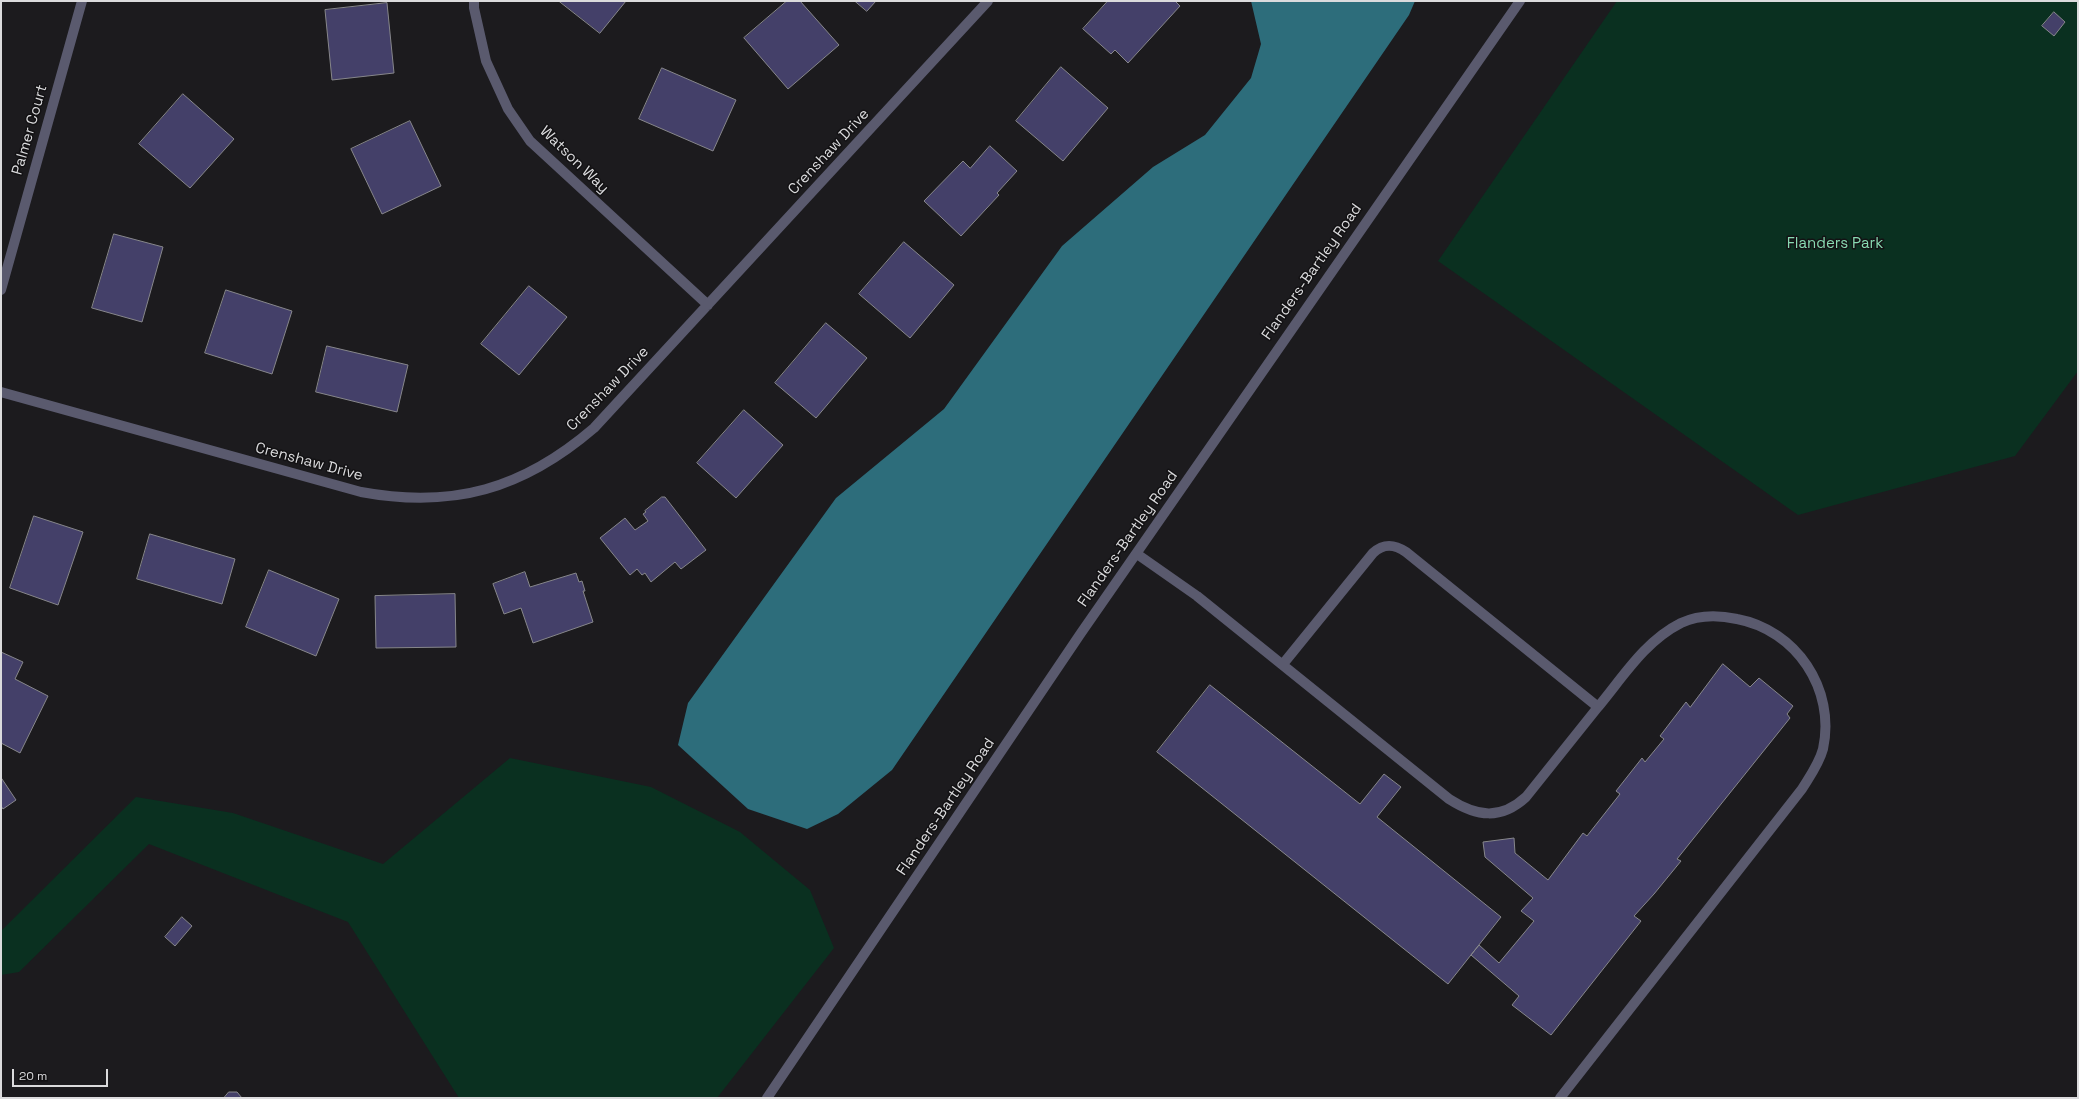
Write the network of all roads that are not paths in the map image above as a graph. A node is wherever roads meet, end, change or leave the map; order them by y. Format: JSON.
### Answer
{"nodes":[{"id":1,"x":82,"y":1,"type":"edge"},
{"id":2,"x":474,"y":1,"type":"edge"},
{"id":3,"x":988,"y":1,"type":"edge"},
{"id":4,"x":1520,"y":1,"type":"edge"},
{"id":5,"x":1,"y":290,"type":"edge"},
{"id":6,"x":708,"y":305,"type":"junction"},
{"id":7,"x":1,"y":392,"type":"edge"},
{"id":8,"x":1137,"y":554,"type":"junction"},
{"id":9,"x":1283,"y":664,"type":"junction"},
{"id":10,"x":1598,"y":707,"type":"junction"},
{"id":11,"x":767,"y":1098,"type":"edge"},
{"id":12,"x":1560,"y":1098,"type":"edge"}],
"edges":[{"from":1,"to":5,"type":"street","name":"Palmer Court"},
{"from":2,"to":6,"type":"street","name":"Watson Way"},
{"from":3,"to":6,"type":"street","name":"Crenshaw Drive"},
{"from":4,"to":8,"type":"street","name":"Flanders-Bartley Road"},
{"from":6,"to":7,"type":"street","name":"Crenshaw Drive"},
{"from":8,"to":9,"type":"street"},
{"from":8,"to":11,"type":"street","name":"Flanders-Bartley Road"},
{"from":9,"to":10,"type":"street"},
{"from":9,"to":10,"type":"street"},
{"from":10,"to":12,"type":"street"}]}
